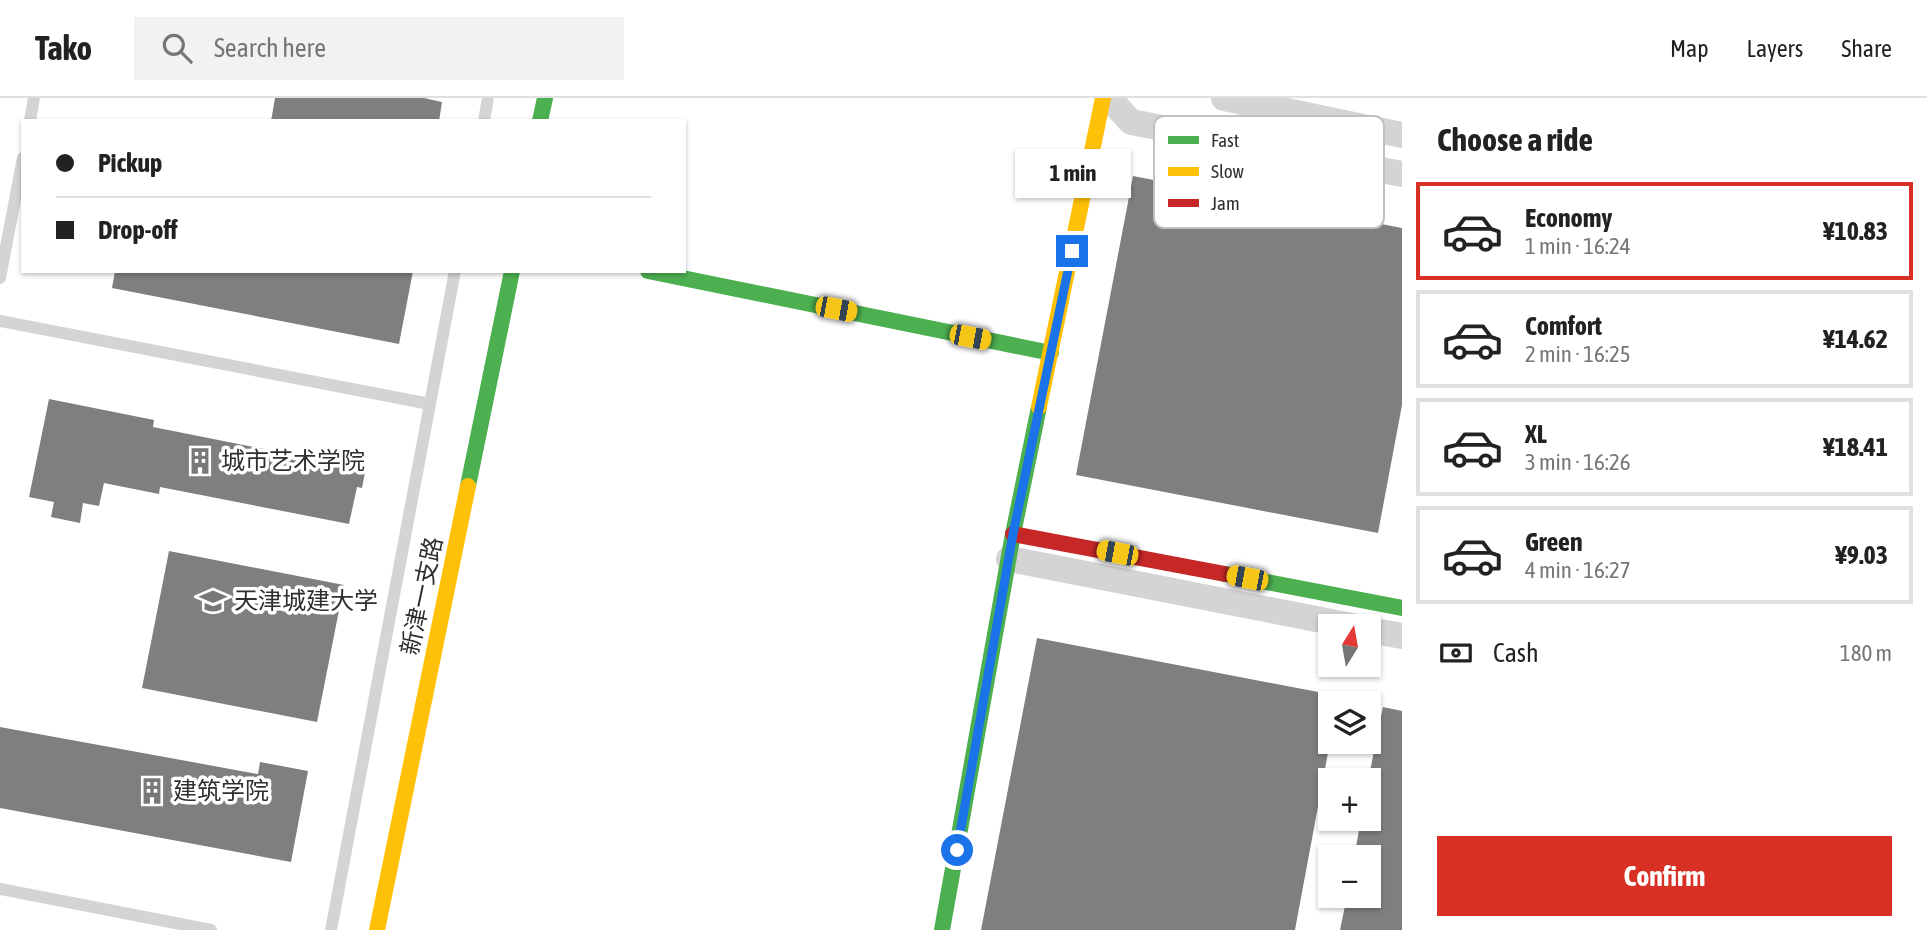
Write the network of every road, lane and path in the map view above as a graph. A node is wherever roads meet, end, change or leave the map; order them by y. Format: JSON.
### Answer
{"nodes":[{"id":1,"x":34,"y":98,"type":"edge"},
{"id":2,"x":488,"y":98,"type":"edge"},
{"id":3,"x":545,"y":98,"type":"edge"},
{"id":4,"x":1103,"y":98,"type":"edge"},
{"id":5,"x":1109,"y":98,"type":"edge"},
{"id":6,"x":1224,"y":98,"type":"edge"},
{"id":7,"x":1311,"y":116,"type":"edge"},
{"id":8,"x":30,"y":119,"type":"edge"},
{"id":9,"x":484,"y":119,"type":"edge"},
{"id":10,"x":540,"y":119,"type":"edge"},
{"id":11,"x":1154,"y":127,"type":"edge"},
{"id":12,"x":1384,"y":131,"type":"edge"},
{"id":13,"x":1402,"y":135,"type":"edge"},
{"id":14,"x":21,"y":168,"type":"edge"},
{"id":15,"x":1384,"y":171,"type":"edge"},
{"id":16,"x":1402,"y":174,"type":"edge"},
{"id":17,"x":455,"y":273,"type":"edge"},
{"id":18,"x":512,"y":273,"type":"edge"},
{"id":19,"x":658,"y":273,"type":"edge"},
{"id":20,"x":0,"y":278,"type":"edge"},
{"id":21,"x":0,"y":321,"type":"edge"},
{"id":22,"x":1051,"y":353,"type":"junction"},
{"id":23,"x":430,"y":404,"type":"junction"},
{"id":24,"x":1011,"y":546,"type":"junction"},
{"id":25,"x":1402,"y":608,"type":"edge"},
{"id":26,"x":1318,"y":618,"type":"edge"},
{"id":27,"x":1381,"y":632,"type":"edge"},
{"id":28,"x":1402,"y":636,"type":"edge"},
{"id":29,"x":0,"y":889,"type":"edge"},
{"id":30,"x":211,"y":930,"type":"edge"},
{"id":31,"x":331,"y":930,"type":"edge"},
{"id":32,"x":377,"y":930,"type":"edge"},
{"id":33,"x":942,"y":930,"type":"edge"}],
"edges":[{"from":1,"to":8,"type":"lane"},
{"from":2,"to":9,"type":"lane"},
{"from":3,"to":10,"type":"street"},
{"from":4,"to":22,"type":"street"},
{"from":5,"to":11,"type":"street"},
{"from":6,"to":7,"type":"street"},
{"from":12,"to":13,"type":"street"},
{"from":14,"to":20,"type":"lane"},
{"from":15,"to":16,"type":"street"},
{"from":17,"to":23,"type":"lane"},
{"from":18,"to":32,"type":"street","name":"新津一支路"},
{"from":19,"to":22,"type":"street"},
{"from":21,"to":23,"type":"lane"},
{"from":22,"to":24,"type":"street"},
{"from":23,"to":31,"type":"lane"},
{"from":24,"to":25,"type":"street"},
{"from":24,"to":26,"type":"street"},
{"from":24,"to":33,"type":"street"},
{"from":27,"to":28,"type":"street"},
{"from":29,"to":30,"type":"lane"}]}
